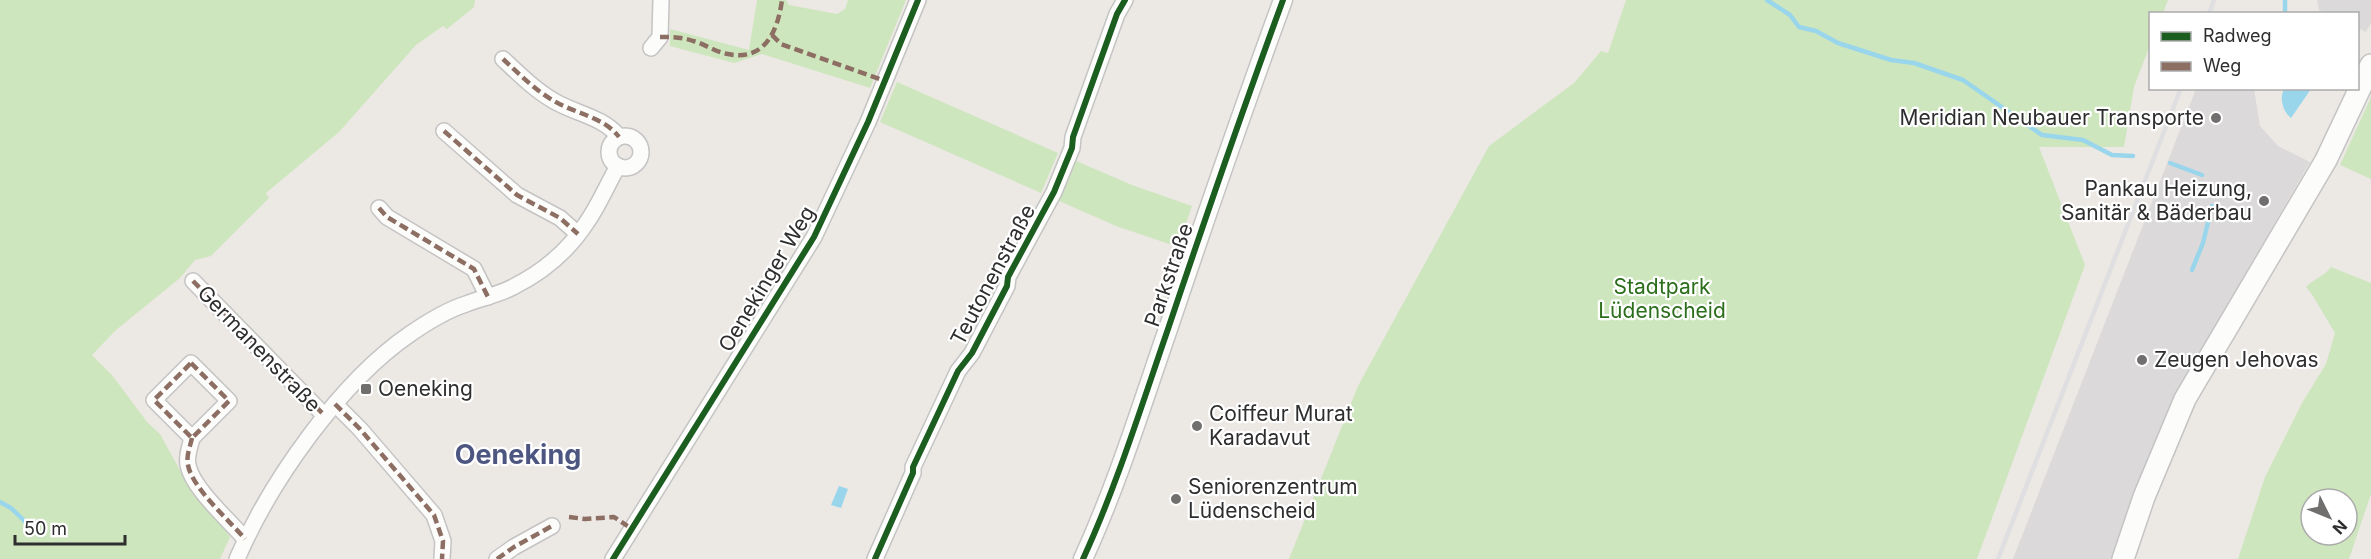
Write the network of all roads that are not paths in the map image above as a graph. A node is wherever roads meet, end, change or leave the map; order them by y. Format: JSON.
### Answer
{"nodes":[{"id":1,"x":660,"y":0,"type":"edge"},
{"id":2,"x":918,"y":0,"type":"edge"},
{"id":3,"x":1125,"y":0,"type":"edge"},
{"id":4,"x":1283,"y":0,"type":"edge"},
{"id":5,"x":651,"y":48,"type":"dead end"},
{"id":6,"x":503,"y":59,"type":"dead end"},
{"id":7,"x":2371,"y":64,"type":"edge"},
{"id":8,"x":2359,"y":90,"type":"edge"},
{"id":9,"x":2359,"y":90,"type":"edge"},
{"id":10,"x":444,"y":131,"type":"dead end"},
{"id":11,"x":619,"y":137,"type":"junction"},
{"id":12,"x":618,"y":166,"type":"junction"},
{"id":13,"x":379,"y":208,"type":"dead end"},
{"id":14,"x":578,"y":234,"type":"junction"},
{"id":15,"x":193,"y":281,"type":"dead end"},
{"id":16,"x":488,"y":297,"type":"junction"},
{"id":17,"x":330,"y":410,"type":"junction"},
{"id":18,"x":192,"y":438,"type":"junction"},
{"id":19,"x":552,"y":526,"type":"dead end"},
{"id":20,"x":245,"y":539,"type":"junction"},
{"id":21,"x":237,"y":559,"type":"edge"},
{"id":22,"x":442,"y":559,"type":"edge"},
{"id":23,"x":497,"y":559,"type":"edge"},
{"id":24,"x":613,"y":559,"type":"edge"},
{"id":25,"x":875,"y":559,"type":"edge"},
{"id":26,"x":1083,"y":559,"type":"edge"},
{"id":27,"x":2123,"y":559,"type":"edge"}],
"edges":[{"from":1,"to":5,"type":"street"},
{"from":2,"to":24,"type":"street","name":"Oenekinger Weg"},
{"from":3,"to":25,"type":"street","name":"Teutonenstraße"},
{"from":4,"to":26,"type":"street","name":"Parkstraße"},
{"from":6,"to":11,"type":"street"},
{"from":7,"to":8,"type":"main road"},
{"from":9,"to":27,"type":"main road"},
{"from":10,"to":14,"type":"street"},
{"from":11,"to":12,"type":"street"},
{"from":11,"to":12,"type":"street"},
{"from":12,"to":14,"type":"street","name":"Germanenstraße"},
{"from":13,"to":16,"type":"street"},
{"from":14,"to":16,"type":"street","name":"Germanenstraße"},
{"from":15,"to":17,"type":"street","name":"Germanenstraße"},
{"from":16,"to":17,"type":"street","name":"Germanenstraße"},
{"from":17,"to":20,"type":"street","name":"Germanenstraße"},
{"from":17,"to":22,"type":"street"},
{"from":18,"to":18,"type":"street"},
{"from":18,"to":20,"type":"street"},
{"from":19,"to":23,"type":"street"},
{"from":20,"to":21,"type":"street","name":"Germanenstraße"}]}
